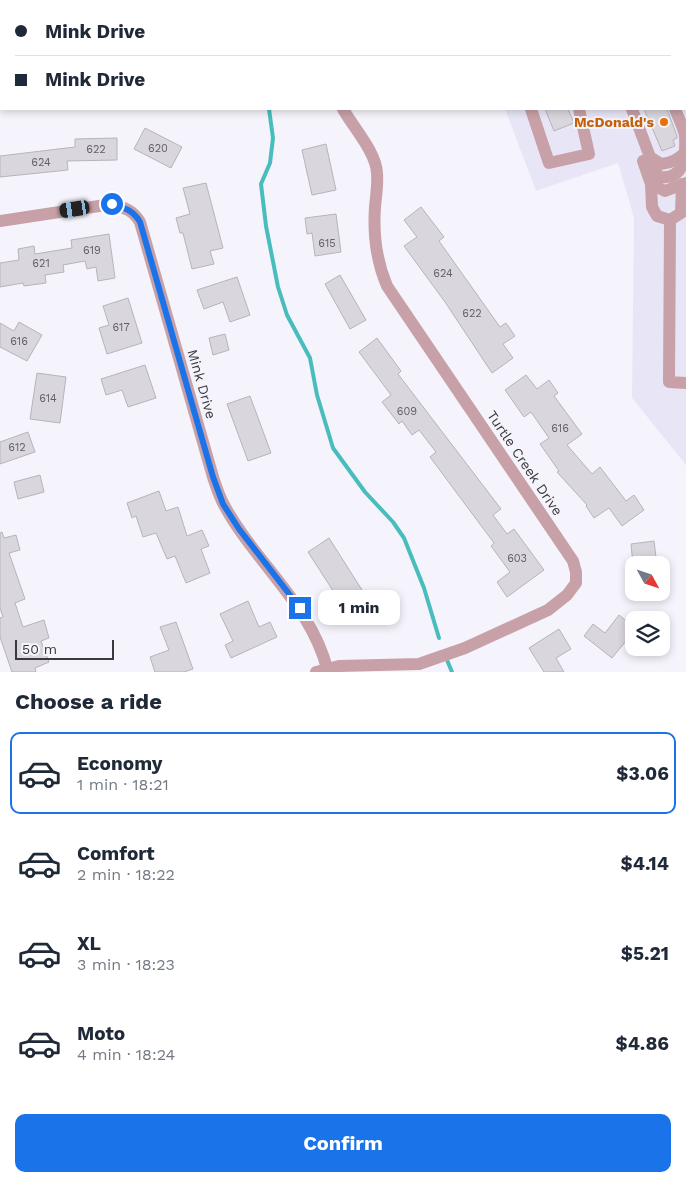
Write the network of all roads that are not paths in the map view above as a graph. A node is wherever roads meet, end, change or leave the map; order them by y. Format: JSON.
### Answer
{"nodes":[{"id":1,"x":344,"y":110,"type":"edge"},
{"id":2,"x":531,"y":110,"type":"edge"},
{"id":3,"x":579,"y":110,"type":"edge"},
{"id":4,"x":626,"y":110,"type":"edge"},
{"id":5,"x":632,"y":110,"type":"edge"},
{"id":6,"x":675,"y":110,"type":"edge"},
{"id":7,"x":682,"y":110,"type":"edge"},
{"id":8,"x":686,"y":122,"type":"edge"},
{"id":9,"x":686,"y":152,"type":"edge"},
{"id":10,"x":684,"y":183,"type":"edge"},
{"id":11,"x":651,"y":184,"type":"junction"},
{"id":12,"x":684,"y":212,"type":"edge"},
{"id":13,"x":670,"y":220,"type":"junction"},
{"id":14,"x":0,"y":221,"type":"edge"},
{"id":15,"x":686,"y":382,"type":"edge"},
{"id":16,"x":324,"y":671,"type":"edge"}],
"edges":[{"from":1,"to":16,"type":"street","name":"Turtle Creek Drive"},
{"from":2,"to":3,"type":"street"},
{"from":4,"to":11,"type":"street"},
{"from":5,"to":9,"type":"street"},
{"from":6,"to":9,"type":"street"},
{"from":7,"to":8,"type":"street"},
{"from":10,"to":11,"type":"street"},
{"from":10,"to":12,"type":"street"},
{"from":11,"to":13,"type":"street"},
{"from":12,"to":13,"type":"street"},
{"from":13,"to":15,"type":"street"},
{"from":14,"to":16,"type":"street","name":"Mink Drive"}]}
